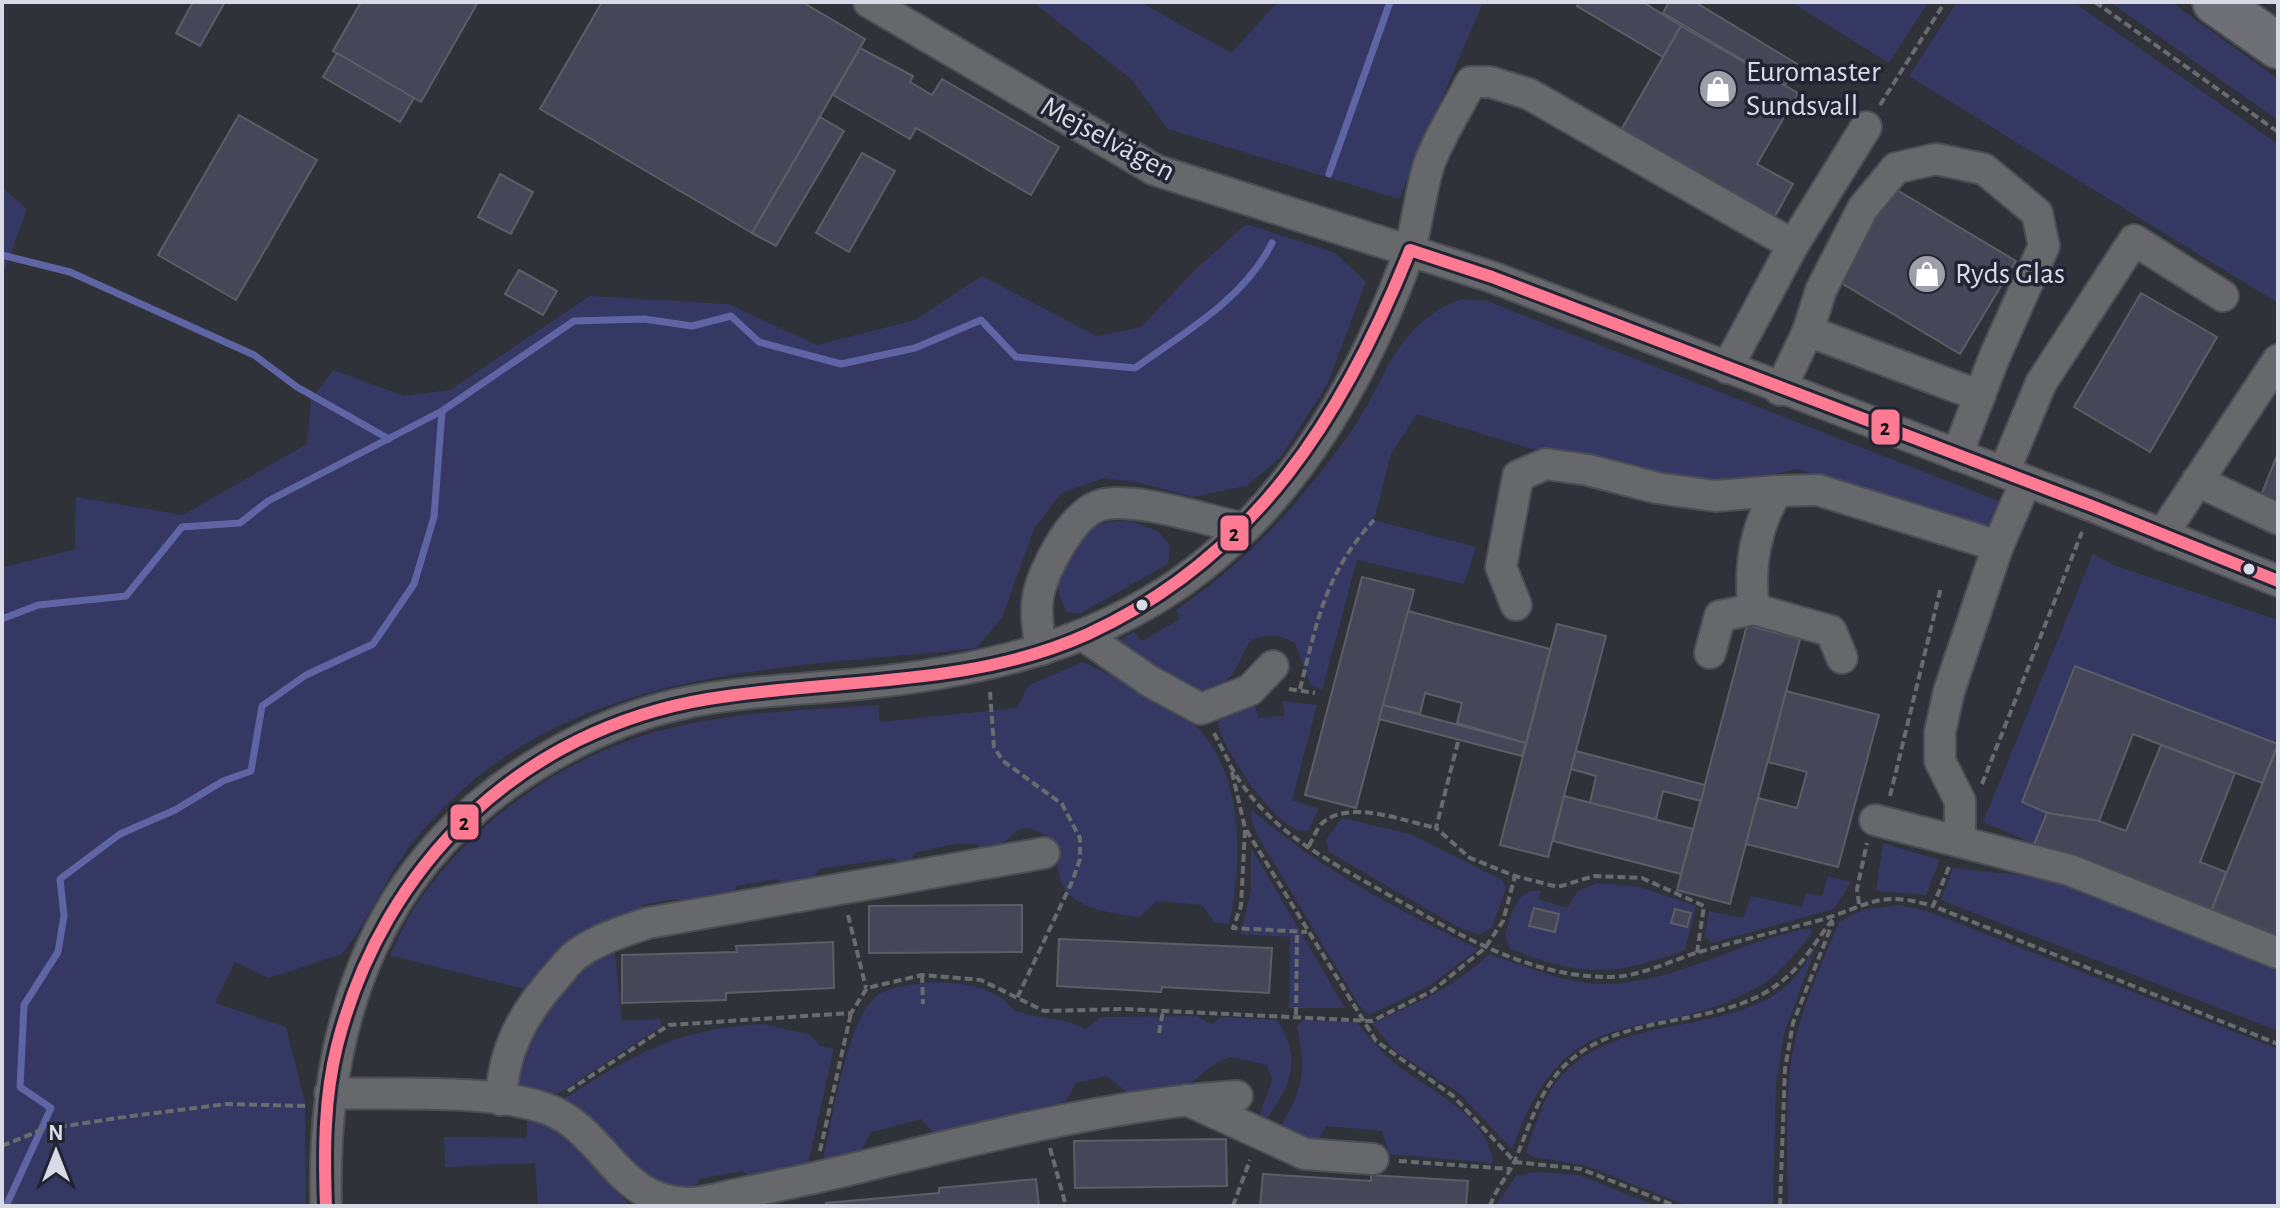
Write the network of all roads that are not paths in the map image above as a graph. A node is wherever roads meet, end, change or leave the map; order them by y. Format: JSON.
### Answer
{"nodes":[{"id":1,"x":869,"y":2,"type":"edge"},
{"id":2,"x":2215,"y":2,"type":"edge"},
{"id":3,"x":2278,"y":46,"type":"edge"},
{"id":4,"x":1866,"y":127,"type":"road end"},
{"id":5,"x":1793,"y":245,"type":"junction"},
{"id":6,"x":1410,"y":250,"type":"junction"},
{"id":7,"x":2223,"y":296,"type":"dead end"},
{"id":8,"x":1808,"y":331,"type":"junction"},
{"id":9,"x":2278,"y":360,"type":"edge"},
{"id":10,"x":1727,"y":368,"type":"junction"},
{"id":11,"x":1780,"y":390,"type":"junction"},
{"id":12,"x":1980,"y":396,"type":"junction"},
{"id":13,"x":1957,"y":455,"type":"junction"},
{"id":14,"x":2015,"y":477,"type":"junction"},
{"id":15,"x":2197,"y":481,"type":"junction"},
{"id":16,"x":1777,"y":491,"type":"junction"},
{"id":17,"x":2278,"y":519,"type":"edge"},
{"id":18,"x":1243,"y":528,"type":"junction"},
{"id":19,"x":2162,"y":535,"type":"junction"},
{"id":20,"x":1998,"y":546,"type":"junction"},
{"id":21,"x":2278,"y":581,"type":"edge"},
{"id":22,"x":1516,"y":605,"type":"dead end"},
{"id":23,"x":1754,"y":609,"type":"junction"},
{"id":24,"x":1084,"y":636,"type":"junction"},
{"id":25,"x":1041,"y":650,"type":"junction"},
{"id":26,"x":1710,"y":653,"type":"dead end"},
{"id":27,"x":1842,"y":658,"type":"dead end"},
{"id":28,"x":1273,"y":666,"type":"dead end"},
{"id":29,"x":1875,"y":820,"type":"road end"},
{"id":30,"x":1960,"y":840,"type":"junction"},
{"id":31,"x":1044,"y":853,"type":"dead end"},
{"id":32,"x":2278,"y":953,"type":"edge"},
{"id":33,"x":1237,"y":1096,"type":"dead end"},
{"id":34,"x":329,"y":1099,"type":"junction"},
{"id":35,"x":1185,"y":1099,"type":"junction"},
{"id":36,"x":501,"y":1100,"type":"junction"},
{"id":37,"x":1373,"y":1159,"type":"road end"},
{"id":38,"x":326,"y":1206,"type":"edge"}],
"edges":[{"from":1,"to":6,"type":"street","name":"Mejselvägen"},
{"from":2,"to":3,"type":"highway"},
{"from":4,"to":5,"type":"street"},
{"from":5,"to":6,"type":"street"},
{"from":5,"to":10,"type":"street"},
{"from":6,"to":10,"type":"street","name":"Mejselvägen"},
{"from":6,"to":18,"type":"street"},
{"from":7,"to":14,"type":"street"},
{"from":8,"to":11,"type":"street"},
{"from":8,"to":12,"type":"street"},
{"from":8,"to":12,"type":"street"},
{"from":9,"to":15,"type":"street"},
{"from":10,"to":11,"type":"street","name":"Mejselvägen"},
{"from":11,"to":13,"type":"street","name":"Mejselvägen"},
{"from":12,"to":13,"type":"street"},
{"from":13,"to":14,"type":"street","name":"Mejselvägen"},
{"from":14,"to":19,"type":"street","name":"Mejselvägen"},
{"from":14,"to":20,"type":"street"},
{"from":15,"to":17,"type":"street"},
{"from":15,"to":19,"type":"street"},
{"from":16,"to":20,"type":"street"},
{"from":16,"to":22,"type":"street"},
{"from":16,"to":23,"type":"street"},
{"from":18,"to":24,"type":"street"},
{"from":18,"to":25,"type":"street"},
{"from":19,"to":21,"type":"street","name":"Mejselvägen"},
{"from":20,"to":30,"type":"street"},
{"from":23,"to":26,"type":"street"},
{"from":23,"to":27,"type":"street"},
{"from":24,"to":25,"type":"street"},
{"from":24,"to":28,"type":"street"},
{"from":25,"to":34,"type":"street"},
{"from":29,"to":30,"type":"street"},
{"from":30,"to":32,"type":"street"},
{"from":31,"to":36,"type":"street"},
{"from":33,"to":35,"type":"street"},
{"from":34,"to":36,"type":"street"},
{"from":34,"to":38,"type":"street"},
{"from":35,"to":36,"type":"street"},
{"from":35,"to":37,"type":"street"}]}
